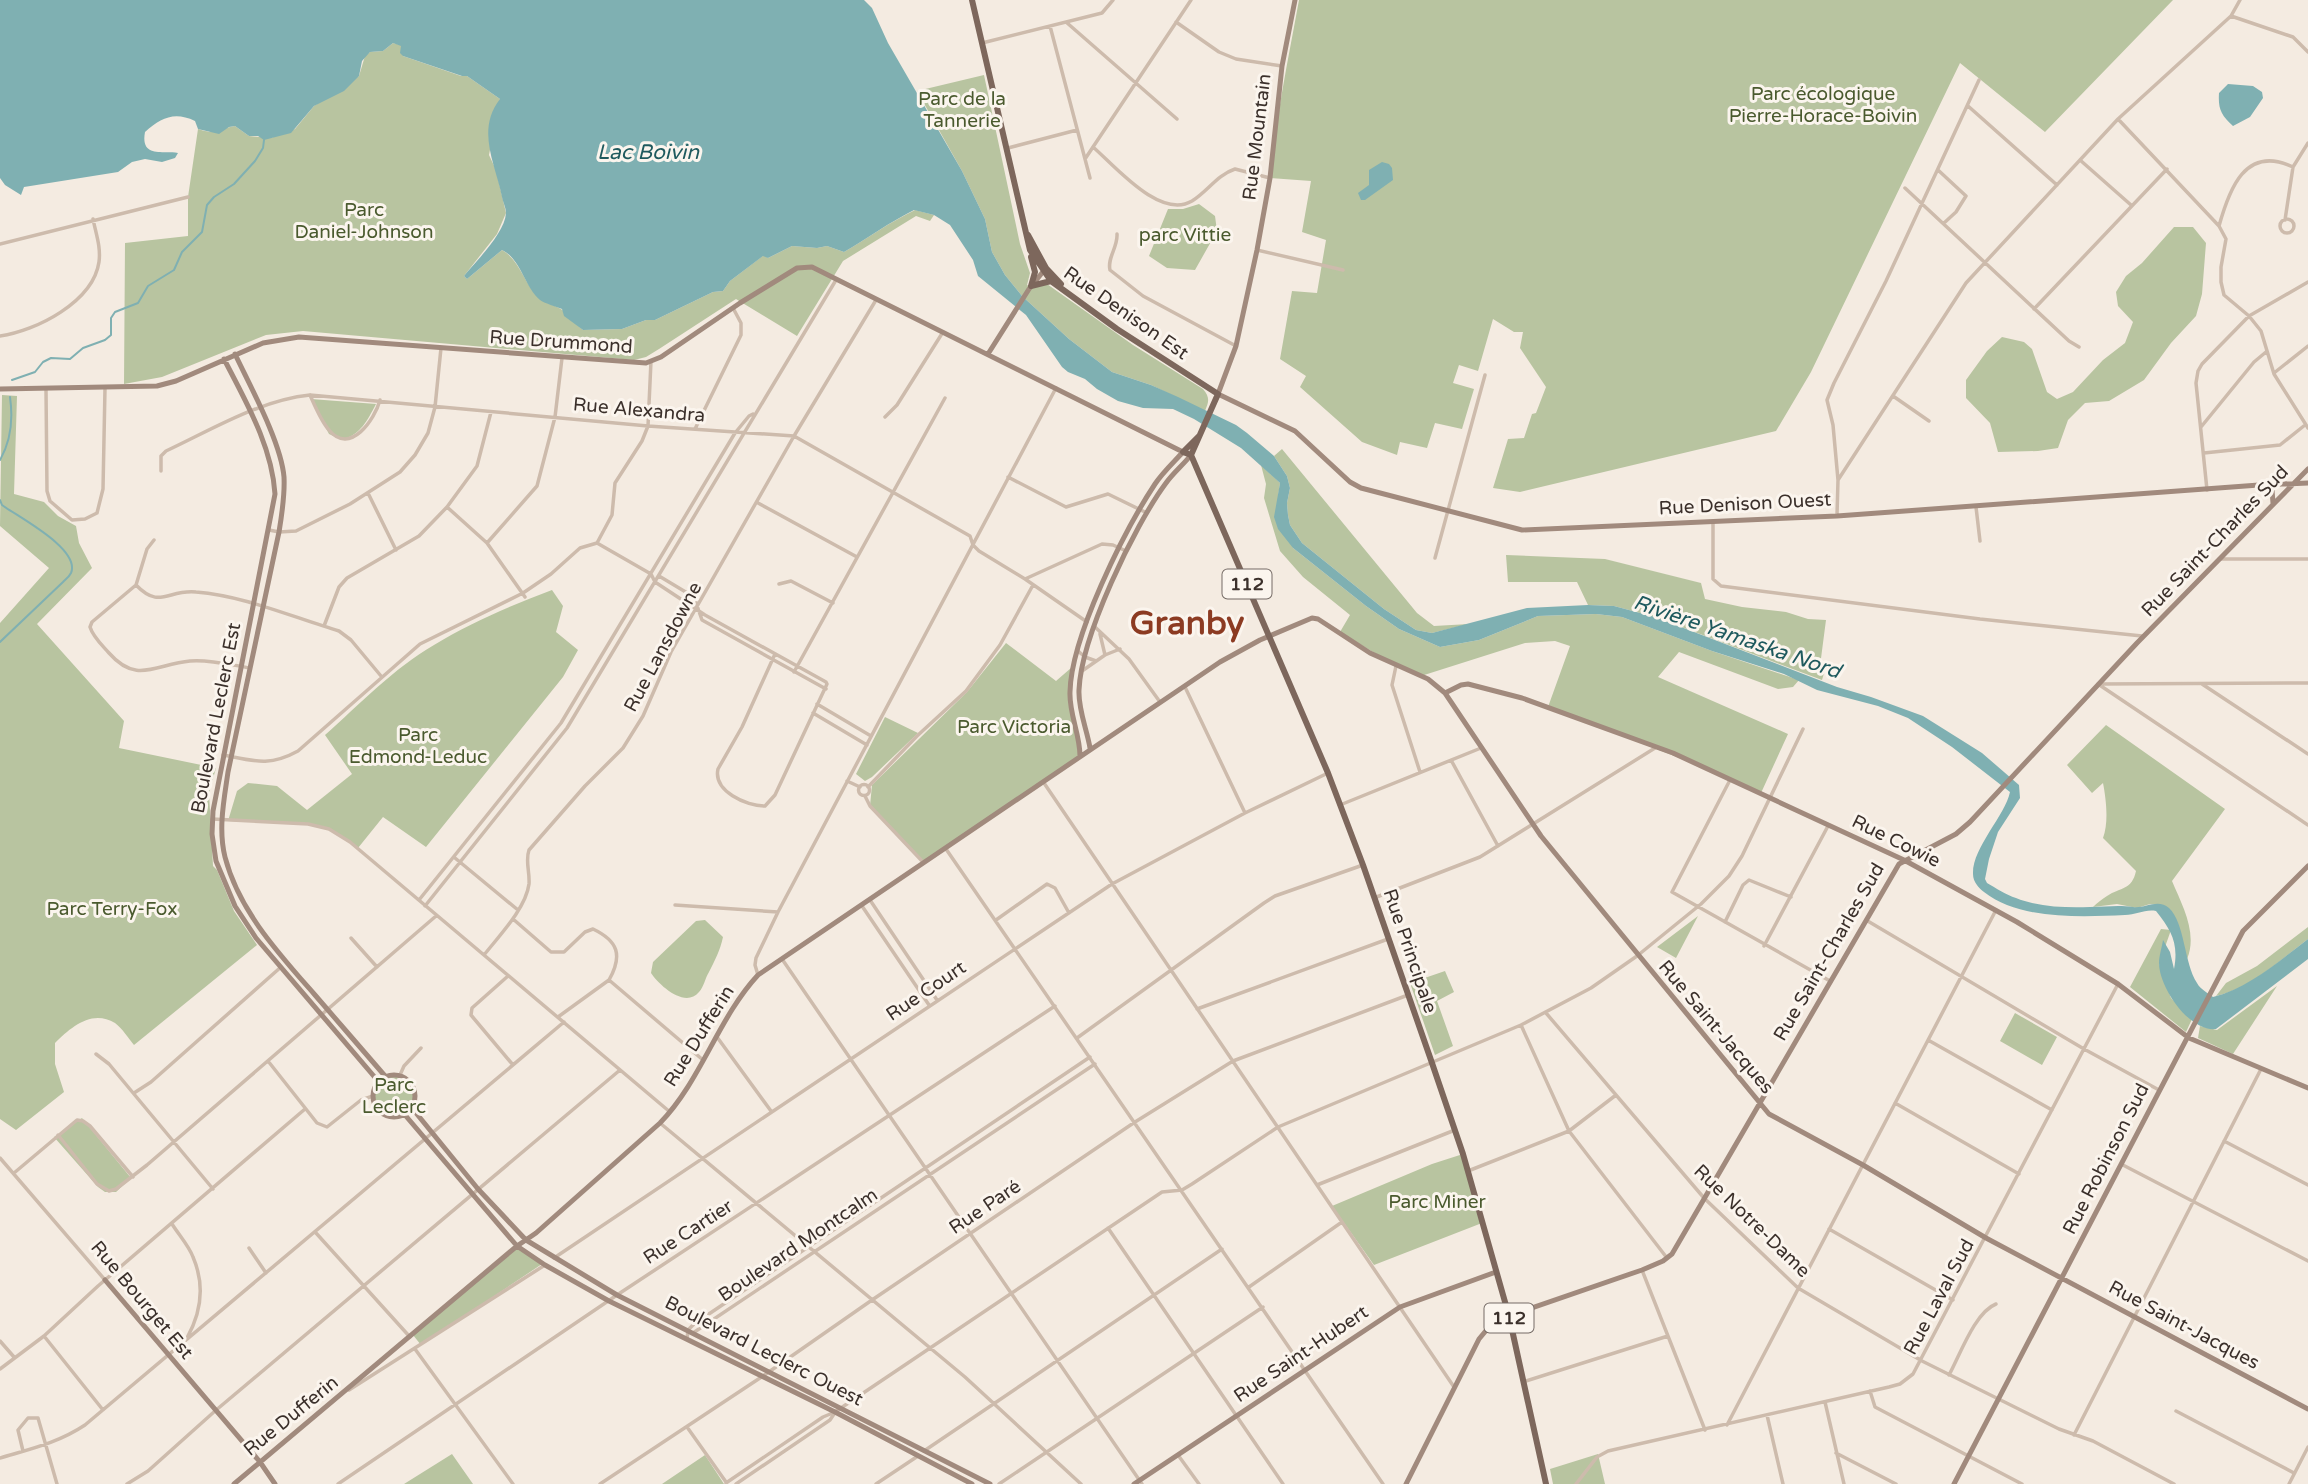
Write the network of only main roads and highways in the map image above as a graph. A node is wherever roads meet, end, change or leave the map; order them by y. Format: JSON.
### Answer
{"nodes":[{"id":1,"x":972,"y":0,"type":"edge"},
{"id":2,"x":1023,"y":225,"type":"junction"},
{"id":3,"x":1030,"y":250,"type":"junction"},
{"id":4,"x":1044,"y":269,"type":"junction"},
{"id":5,"x":1051,"y":281,"type":"junction"},
{"id":6,"x":1072,"y":296,"type":"junction"},
{"id":7,"x":1218,"y":394,"type":"joint"},
{"id":8,"x":1199,"y":436,"type":"junction"},
{"id":9,"x":1191,"y":455,"type":"junction"},
{"id":10,"x":1546,"y":1484,"type":"edge"}],
"edges":[{"from":1,"to":2,"type":"main road","name":"Rue Denison Est"},
{"from":2,"to":3,"type":"main road","name":"Rue Denison Est"},
{"from":2,"to":4,"type":"main road"},
{"from":3,"to":4,"type":"main road","name":"Rue Denison Est"},
{"from":3,"to":5,"type":"main road"},
{"from":4,"to":5,"type":"main road","name":"Rue Denison Est"},
{"from":4,"to":6,"type":"main road"},
{"from":5,"to":6,"type":"main road","name":"Rue Denison Est"},
{"from":6,"to":7,"type":"main road","name":"Rue Denison Est"},
{"from":7,"to":8,"type":"main road","name":"Rue Mountain"},
{"from":8,"to":9,"type":"main road","name":"Rue Mountain"},
{"from":8,"to":9,"type":"main road","name":"Rue Mountain"},
{"from":9,"to":10,"type":"main road","name":"Rue Principale","number":"112"}]}
